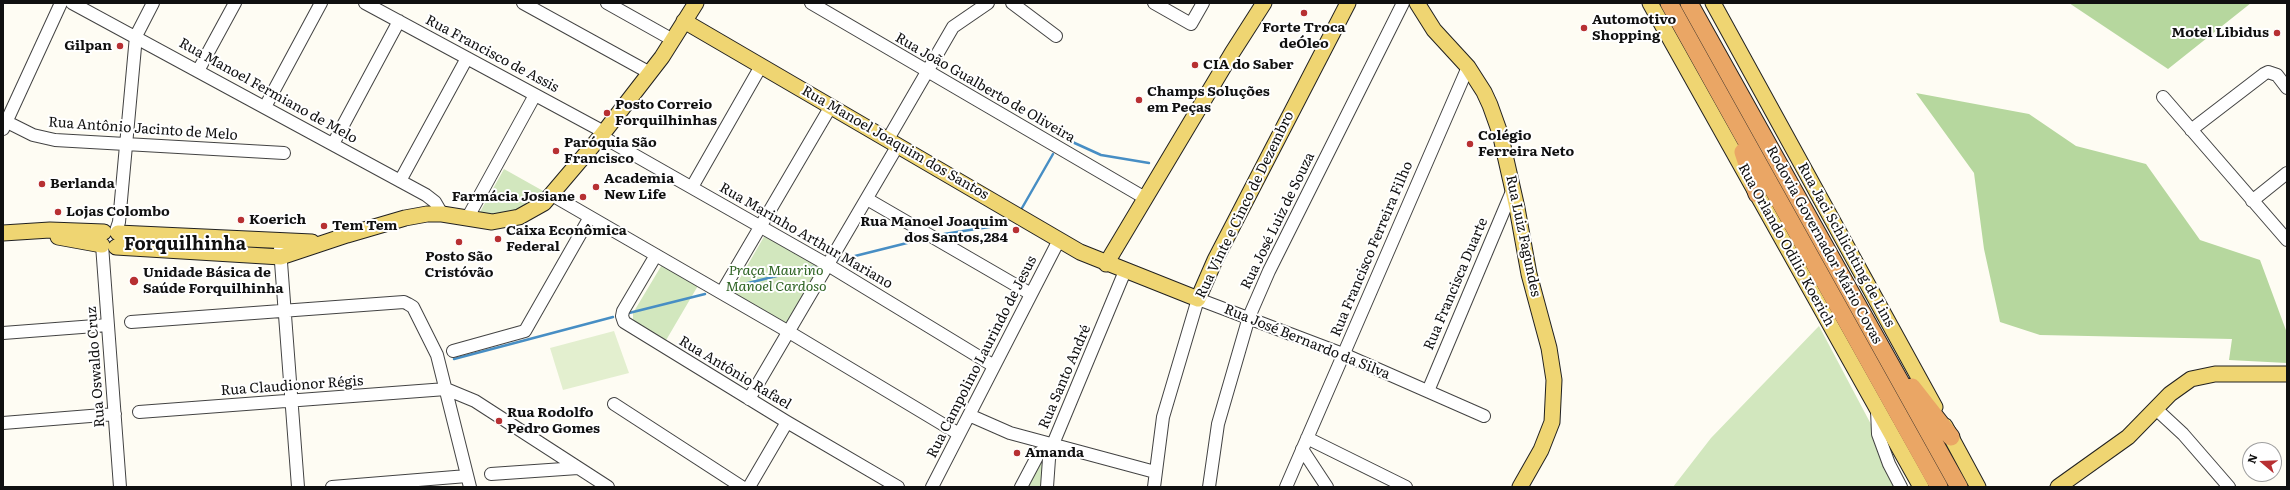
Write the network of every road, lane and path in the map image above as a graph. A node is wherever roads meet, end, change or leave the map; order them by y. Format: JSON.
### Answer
{"nodes":[{"id":1,"x":60,"y":3,"type":"edge"},
{"id":2,"x":72,"y":3,"type":"edge"},
{"id":3,"x":154,"y":3,"type":"edge"},
{"id":4,"x":235,"y":3,"type":"edge"},
{"id":5,"x":321,"y":3,"type":"edge"},
{"id":6,"x":365,"y":3,"type":"edge"},
{"id":7,"x":523,"y":3,"type":"edge"},
{"id":8,"x":607,"y":3,"type":"edge"},
{"id":9,"x":696,"y":3,"type":"edge"},
{"id":10,"x":811,"y":3,"type":"edge"},
{"id":11,"x":988,"y":3,"type":"edge"},
{"id":12,"x":1012,"y":3,"type":"edge"},
{"id":13,"x":1154,"y":3,"type":"edge"},
{"id":14,"x":1203,"y":3,"type":"edge"},
{"id":15,"x":1264,"y":3,"type":"edge"},
{"id":16,"x":1348,"y":3,"type":"edge"},
{"id":17,"x":1404,"y":3,"type":"edge"},
{"id":18,"x":1416,"y":3,"type":"edge"},
{"id":19,"x":1650,"y":3,"type":"edge"},
{"id":20,"x":1670,"y":3,"type":"edge"},
{"id":21,"x":1689,"y":3,"type":"edge"},
{"id":22,"x":1713,"y":3,"type":"edge"},
{"id":23,"x":399,"y":21,"type":"junction"},
{"id":24,"x":684,"y":21,"type":"junction"},
{"id":25,"x":136,"y":36,"type":"junction"},
{"id":26,"x":1056,"y":36,"type":"dead end"},
{"id":27,"x":674,"y":40,"type":"junction"},
{"id":28,"x":467,"y":58,"type":"junction"},
{"id":29,"x":762,"y":66,"type":"junction"},
{"id":30,"x":1468,"y":67,"type":"junction"},
{"id":31,"x":198,"y":71,"type":"junction"},
{"id":32,"x":926,"y":72,"type":"junction"},
{"id":33,"x":650,"y":73,"type":"junction"},
{"id":34,"x":2287,"y":88,"type":"edge"},
{"id":35,"x":535,"y":95,"type":"junction"},
{"id":36,"x":2163,"y":97,"type":"dead end"},
{"id":37,"x":831,"y":106,"type":"junction"},
{"id":38,"x":265,"y":107,"type":"junction"},
{"id":39,"x":1728,"y":110,"type":"junction"},
{"id":40,"x":4,"y":124,"type":"edge"},
{"id":41,"x":2191,"y":130,"type":"junction"},
{"id":42,"x":602,"y":134,"type":"junction"},
{"id":43,"x":893,"y":142,"type":"junction"},
{"id":44,"x":126,"y":144,"type":"junction"},
{"id":45,"x":333,"y":144,"type":"junction"},
{"id":46,"x":284,"y":153,"type":"dead end"},
{"id":47,"x":2287,"y":173,"type":"edge"},
{"id":48,"x":400,"y":181,"type":"junction"},
{"id":49,"x":692,"y":187,"type":"junction"},
{"id":50,"x":1513,"y":189,"type":"junction"},
{"id":51,"x":1757,"y":194,"type":"junction"},
{"id":52,"x":552,"y":195,"type":"junction"},
{"id":53,"x":1145,"y":198,"type":"junction"},
{"id":54,"x":867,"y":199,"type":"junction"},
{"id":55,"x":2252,"y":201,"type":"junction"},
{"id":56,"x":442,"y":214,"type":"junction"},
{"id":57,"x":590,"y":217,"type":"junction"},
{"id":58,"x":468,"y":218,"type":"junction"},
{"id":59,"x":761,"y":226,"type":"junction"},
{"id":60,"x":3,"y":233,"type":"edge"},
{"id":61,"x":193,"y":237,"type":"junction"},
{"id":62,"x":111,"y":238,"type":"junction"},
{"id":63,"x":1059,"y":240,"type":"junction"},
{"id":64,"x":2287,"y":240,"type":"edge"},
{"id":65,"x":279,"y":242,"type":"junction"},
{"id":66,"x":323,"y":242,"type":"junction"},
{"id":67,"x":192,"y":252,"type":"junction"},
{"id":68,"x":656,"y":255,"type":"junction"},
{"id":69,"x":281,"y":257,"type":"junction"},
{"id":70,"x":1106,"y":264,"type":"junction"},
{"id":71,"x":828,"y":265,"type":"junction"},
{"id":72,"x":1125,"y":271,"type":"junction"},
{"id":73,"x":722,"y":292,"type":"junction"},
{"id":74,"x":1031,"y":294,"type":"junction"},
{"id":75,"x":1198,"y":299,"type":"junction"},
{"id":76,"x":285,"y":310,"type":"junction"},
{"id":77,"x":1248,"y":317,"type":"junction"},
{"id":78,"x":131,"y":322,"type":"dead end"},
{"id":79,"x":108,"y":325,"type":"junction"},
{"id":80,"x":789,"y":332,"type":"junction"},
{"id":81,"x":3,"y":333,"type":"edge"},
{"id":82,"x":453,"y":351,"type":"dead end"},
{"id":83,"x":1343,"y":354,"type":"junction"},
{"id":84,"x":994,"y":366,"type":"junction"},
{"id":85,"x":1894,"y":370,"type":"junction"},
{"id":86,"x":2287,"y":374,"type":"edge"},
{"id":87,"x":446,"y":389,"type":"junction"},
{"id":88,"x":1428,"y":391,"type":"junction"},
{"id":89,"x":750,"y":399,"type":"junction"},
{"id":90,"x":292,"y":401,"type":"junction"},
{"id":91,"x":614,"y":404,"type":"dead end"},
{"id":92,"x":1876,"y":408,"type":"junction"},
{"id":93,"x":2156,"y":409,"type":"junction"},
{"id":94,"x":139,"y":412,"type":"dead end"},
{"id":95,"x":115,"y":414,"type":"junction"},
{"id":96,"x":969,"y":415,"type":"junction"},
{"id":97,"x":1484,"y":416,"type":"dead end"},
{"id":98,"x":787,"y":422,"type":"junction"},
{"id":99,"x":3,"y":423,"type":"edge"},
{"id":100,"x":959,"y":434,"type":"junction"},
{"id":101,"x":1951,"y":437,"type":"junction"},
{"id":102,"x":1305,"y":443,"type":"junction"},
{"id":103,"x":1053,"y":444,"type":"junction"},
{"id":104,"x":578,"y":468,"type":"junction"},
{"id":105,"x":1155,"y":472,"type":"junction"},
{"id":106,"x":492,"y":474,"type":"dead end"},
{"id":107,"x":469,"y":482,"type":"edge"},
{"id":108,"x":120,"y":487,"type":"edge"},
{"id":109,"x":298,"y":487,"type":"edge"},
{"id":110,"x":332,"y":487,"type":"edge"},
{"id":111,"x":608,"y":487,"type":"edge"},
{"id":112,"x":742,"y":487,"type":"edge"},
{"id":113,"x":749,"y":487,"type":"edge"},
{"id":114,"x":898,"y":487,"type":"edge"},
{"id":115,"x":932,"y":487,"type":"edge"},
{"id":116,"x":1021,"y":487,"type":"edge"},
{"id":117,"x":1047,"y":487,"type":"edge"},
{"id":118,"x":1154,"y":487,"type":"edge"},
{"id":119,"x":1209,"y":487,"type":"edge"},
{"id":120,"x":1286,"y":487,"type":"edge"},
{"id":121,"x":1327,"y":487,"type":"edge"},
{"id":122,"x":1406,"y":487,"type":"edge"},
{"id":123,"x":1520,"y":487,"type":"edge"},
{"id":124,"x":1901,"y":487,"type":"edge"},
{"id":125,"x":1921,"y":487,"type":"edge"},
{"id":126,"x":1939,"y":487,"type":"edge"},
{"id":127,"x":1959,"y":487,"type":"edge"},
{"id":128,"x":1978,"y":487,"type":"edge"},
{"id":129,"x":2058,"y":487,"type":"edge"},
{"id":130,"x":2229,"y":487,"type":"edge"}],
"edges":[{"from":1,"to":40,"type":"street"},
{"from":2,"to":25,"type":"street","name":"Rua Manoel Fermiano de Melo"},
{"from":3,"to":25,"type":"street"},
{"from":4,"to":31,"type":"street"},
{"from":5,"to":38,"type":"street"},
{"from":6,"to":23,"type":"street","name":"Rua Francisco de Assis"},
{"from":7,"to":33,"type":"street"},
{"from":8,"to":27,"type":"street"},
{"from":9,"to":24,"type":"main road"},
{"from":10,"to":32,"type":"street","name":"Rua João Gualberto de Oliveira"},
{"from":11,"to":32,"type":"street"},
{"from":12,"to":26,"type":"street"},
{"from":13,"to":14,"type":"street"},
{"from":15,"to":53,"type":"main road"},
{"from":16,"to":75,"type":"main road","name":"Rua Vinte e Cinco de Dezembro"},
{"from":17,"to":77,"type":"street","name":"Rua José Luiz de Souza"},
{"from":18,"to":30,"type":"main road","name":"Rua Luiz Fagundes"},
{"from":19,"to":51,"type":"main road","name":"Rua Orlando Odílio Koerich"},
{"from":20,"to":39,"type":"highway","name":"Rodovia Governador Mário Covas"},
{"from":21,"to":85,"type":"highway","name":"Rodovia Governador Mário Covas"},
{"from":22,"to":101,"type":"main road","name":"Rua Jaci Schlichting de Lins"},
{"from":23,"to":28,"type":"street","name":"Rua Francisco de Assis"},
{"from":23,"to":45,"type":"street"},
{"from":24,"to":27,"type":"main road"},
{"from":24,"to":29,"type":"main road","name":"Rua Manoel Joaquim dos Santos"},
{"from":25,"to":31,"type":"street","name":"Rua Manoel Fermiano de Melo"},
{"from":25,"to":44,"type":"street","name":"Rua Oswaldo Cruz"},
{"from":27,"to":33,"type":"main road"},
{"from":28,"to":35,"type":"street","name":"Rua Francisco de Assis"},
{"from":28,"to":48,"type":"street"},
{"from":29,"to":37,"type":"main road","name":"Rua Manoel Joaquim dos Santos"},
{"from":29,"to":49,"type":"street"},
{"from":30,"to":50,"type":"main road","name":"Rua Luiz Fagundes"},
{"from":30,"to":83,"type":"street","name":"Rua Francisco Ferreira Filho"},
{"from":31,"to":38,"type":"street","name":"Rua Manoel Fermiano de Melo"},
{"from":32,"to":43,"type":"street"},
{"from":32,"to":53,"type":"street","name":"Rua João Gualberto de Oliveira"},
{"from":33,"to":42,"type":"main road"},
{"from":34,"to":41,"type":"street"},
{"from":35,"to":42,"type":"street","name":"Rua Francisco de Assis"},
{"from":35,"to":58,"type":"street"},
{"from":36,"to":41,"type":"street"},
{"from":37,"to":43,"type":"main road","name":"Rua Manoel Joaquim dos Santos"},
{"from":37,"to":59,"type":"street"},
{"from":38,"to":45,"type":"street","name":"Rua Manoel Fermiano de Melo"},
{"from":39,"to":51,"type":"highway"},
{"from":39,"to":126,"type":"highway","name":"Rodovia Governador Mário Covas"},
{"from":40,"to":44,"type":"street","name":"Rua Antônio Jacinto de Melo"},
{"from":41,"to":55,"type":"street"},
{"from":42,"to":49,"type":"street","name":"Rua Marinho Arthur Mariano"},
{"from":42,"to":52,"type":"main road"},
{"from":43,"to":54,"type":"street"},
{"from":43,"to":63,"type":"main road","name":"Rua Manoel Joaquim dos Santos"},
{"from":44,"to":46,"type":"street","name":"Rua Antônio Jacinto de Melo"},
{"from":44,"to":62,"type":"street","name":"Rua Oswaldo Cruz"},
{"from":45,"to":48,"type":"street","name":"Rua Manoel Fermiano de Melo"},
{"from":47,"to":55,"type":"street"},
{"from":48,"to":56,"type":"street","name":"Rua Manoel Fermiano de Melo"},
{"from":49,"to":59,"type":"street","name":"Rua Marinho Arthur Mariano"},
{"from":50,"to":88,"type":"street","name":"Rua Francisca Duarte"},
{"from":50,"to":123,"type":"main road","name":"Rua Luiz Fagundes"},
{"from":51,"to":92,"type":"main road","name":"Rua Orlando Odílio Koerich"},
{"from":52,"to":57,"type":"street"},
{"from":52,"to":58,"type":"main road"},
{"from":53,"to":70,"type":"main road"},
{"from":54,"to":71,"type":"street"},
{"from":54,"to":74,"type":"street"},
{"from":55,"to":64,"type":"street"},
{"from":56,"to":58,"type":"main road"},
{"from":56,"to":66,"type":"main road"},
{"from":57,"to":68,"type":"street"},
{"from":57,"to":82,"type":"street"},
{"from":59,"to":71,"type":"street","name":"Rua Marinho Arthur Mariano"},
{"from":59,"to":73,"type":"street"},
{"from":60,"to":62,"type":"main road"},
{"from":61,"to":62,"type":"main road"},
{"from":61,"to":65,"type":"main road"},
{"from":61,"to":67,"type":"main road"},
{"from":62,"to":67,"type":"main road"},
{"from":62,"to":79,"type":"street","name":"Rua Oswaldo Cruz"},
{"from":63,"to":70,"type":"main road","name":"Rua Manoel Joaquim dos Santos"},
{"from":63,"to":74,"type":"street","name":"Rua Campolino Laurindo de Jesus"},
{"from":65,"to":66,"type":"main road"},
{"from":65,"to":69,"type":"street"},
{"from":66,"to":69,"type":"main road"},
{"from":67,"to":69,"type":"main road"},
{"from":68,"to":73,"type":"street"},
{"from":68,"to":89,"type":"street","name":"Rua Antônio Rafael"},
{"from":69,"to":76,"type":"street"},
{"from":70,"to":72,"type":"main road","name":"Rua José Bernardo da Silva"},
{"from":71,"to":80,"type":"street"},
{"from":71,"to":84,"type":"street","name":"Rua Marinho Arthur Mariano"},
{"from":72,"to":75,"type":"main road","name":"Rua José Bernardo da Silva"},
{"from":72,"to":103,"type":"street","name":"Rua Santo André"},
{"from":73,"to":80,"type":"street"},
{"from":74,"to":84,"type":"street","name":"Rua Campolino Laurindo de Jesus"},
{"from":75,"to":77,"type":"street","name":"Rua José Bernardo da Silva"},
{"from":75,"to":105,"type":"street","name":"Rua Vinte e Cinco de Dezembro"},
{"from":76,"to":78,"type":"street"},
{"from":76,"to":87,"type":"street"},
{"from":76,"to":90,"type":"street"},
{"from":77,"to":83,"type":"street","name":"Rua José Bernardo da Silva"},
{"from":77,"to":119,"type":"street","name":"Rua José Luiz de Souza"},
{"from":79,"to":81,"type":"street"},
{"from":79,"to":95,"type":"street","name":"Rua Oswaldo Cruz"},
{"from":80,"to":89,"type":"street"},
{"from":80,"to":100,"type":"street"},
{"from":83,"to":88,"type":"street","name":"Rua José Bernardo da Silva"},
{"from":83,"to":102,"type":"street","name":"Rua Francisco Ferreira Filho"},
{"from":84,"to":96,"type":"street","name":"Rua Campolino Laurindo de Jesus"},
{"from":85,"to":101,"type":"highway"},
{"from":85,"to":127,"type":"highway","name":"Rodovia Governador Mário Covas"},
{"from":86,"to":93,"type":"main road"},
{"from":87,"to":90,"type":"street","name":"Rua Claudionor Régis"},
{"from":87,"to":104,"type":"street"},
{"from":87,"to":107,"type":"street"},
{"from":88,"to":97,"type":"street","name":"Rua José Bernardo da Silva"},
{"from":89,"to":98,"type":"street","name":"Rua Antônio Rafael"},
{"from":90,"to":94,"type":"street","name":"Rua Claudionor Régis"},
{"from":90,"to":109,"type":"street"},
{"from":91,"to":112,"type":"street"},
{"from":92,"to":124,"type":"street"},
{"from":92,"to":125,"type":"main road","name":"Rua Orlando Odílio Koerich"},
{"from":93,"to":129,"type":"main road"},
{"from":93,"to":130,"type":"street"},
{"from":95,"to":99,"type":"street"},
{"from":95,"to":108,"type":"street","name":"Rua Oswaldo Cruz"},
{"from":96,"to":100,"type":"street","name":"Rua Campolino Laurindo de Jesus"},
{"from":96,"to":103,"type":"street"},
{"from":98,"to":113,"type":"street"},
{"from":98,"to":114,"type":"street","name":"Rua Antônio Rafael"},
{"from":100,"to":115,"type":"street","name":"Rua Campolino Laurindo de Jesus"},
{"from":101,"to":128,"type":"main road","name":"Rua Jaci Schlichting de Lins"},
{"from":102,"to":120,"type":"street","name":"Rua Francisco Ferreira Filho"},
{"from":102,"to":121,"type":"street"},
{"from":102,"to":122,"type":"street"},
{"from":103,"to":105,"type":"street"},
{"from":103,"to":116,"type":"street","name":"Rua Santo André"},
{"from":103,"to":117,"type":"street"},
{"from":104,"to":106,"type":"street"},
{"from":104,"to":111,"type":"street"},
{"from":105,"to":118,"type":"street","name":"Rua Vinte e Cinco de Dezembro"},
{"from":107,"to":110,"type":"street"}]}
